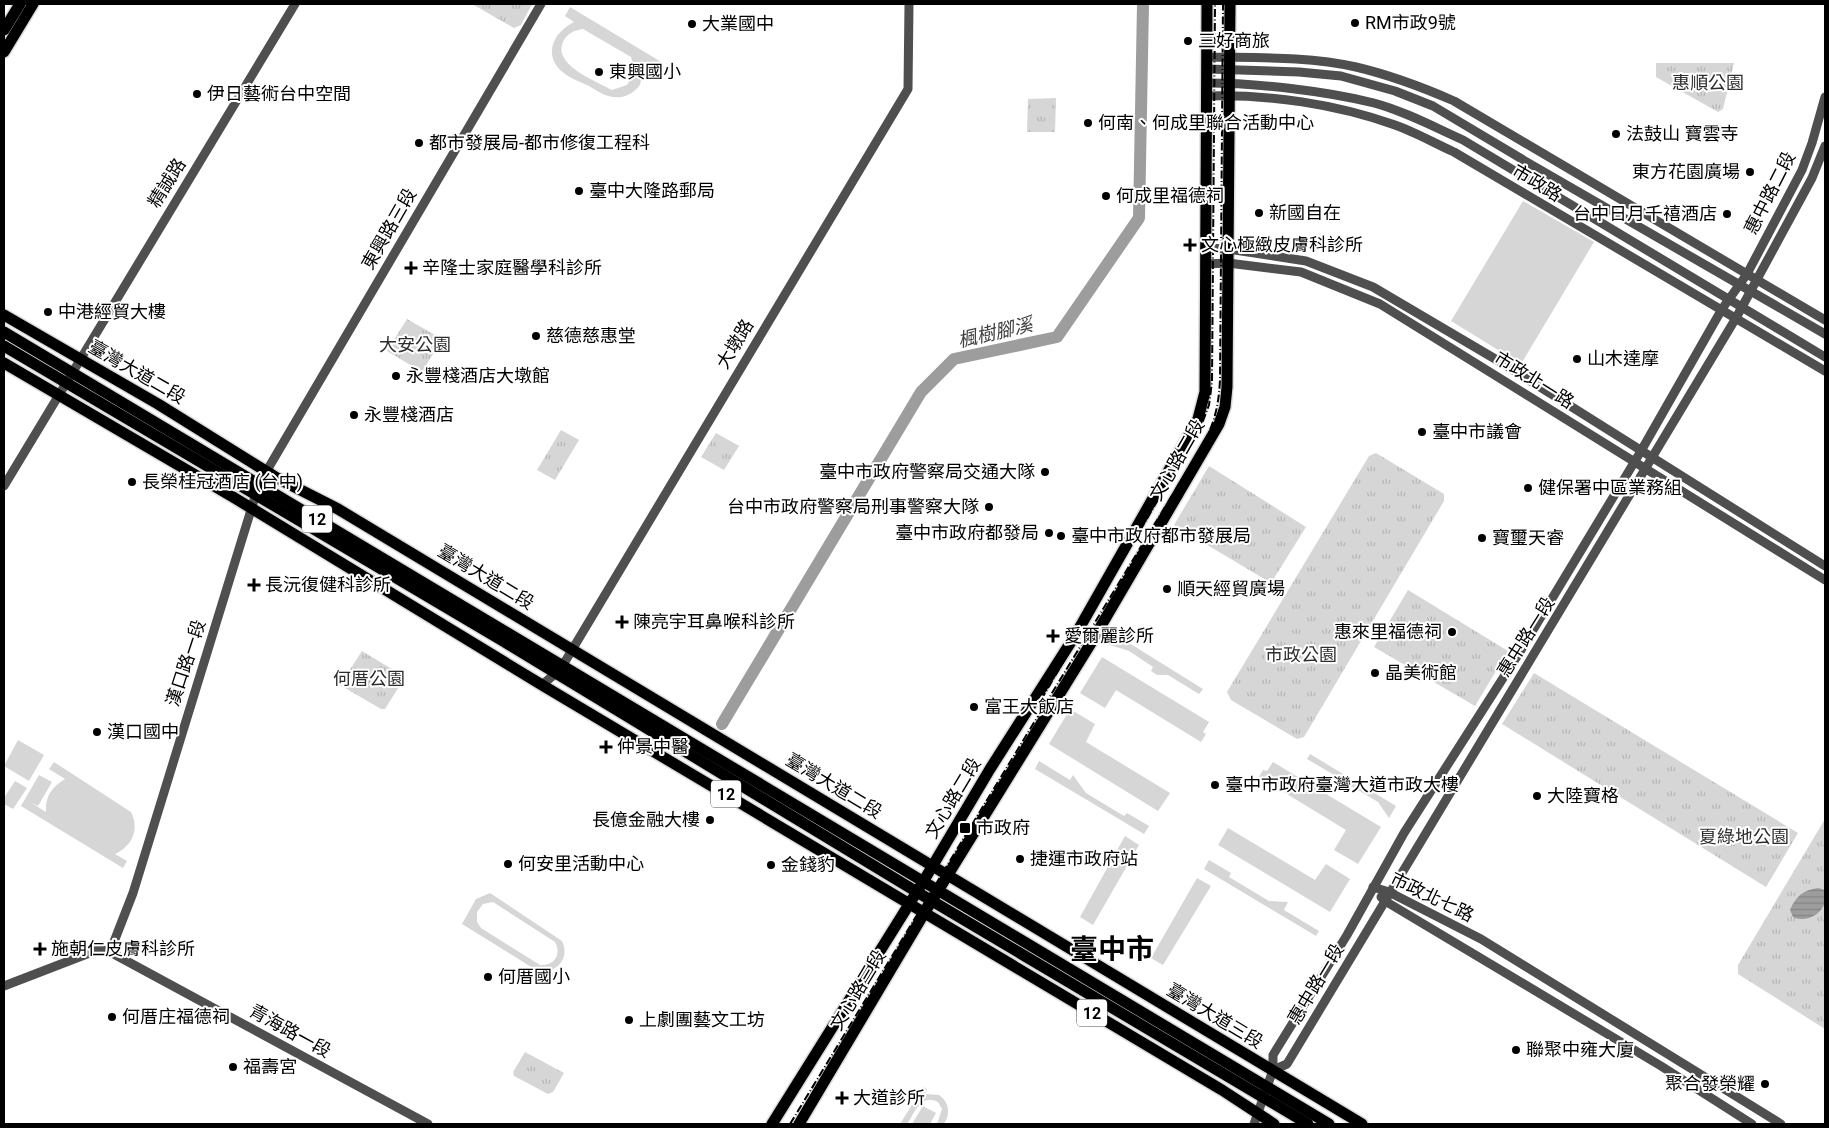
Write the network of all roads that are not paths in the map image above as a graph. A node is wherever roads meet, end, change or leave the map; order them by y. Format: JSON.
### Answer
{"nodes":[{"id":1,"x":20,"y":4,"type":"edge"},
{"id":2,"x":33,"y":4,"type":"edge"},
{"id":3,"x":295,"y":4,"type":"edge"},
{"id":4,"x":542,"y":4,"type":"edge"},
{"id":5,"x":909,"y":4,"type":"edge"},
{"id":6,"x":1207,"y":4,"type":"edge"},
{"id":7,"x":1230,"y":4,"type":"edge"},
{"id":8,"x":4,"y":30,"type":"edge"},
{"id":9,"x":4,"y":52,"type":"edge"},
{"id":10,"x":1207,"y":63,"type":"junction"},
{"id":11,"x":1230,"y":63,"type":"junction"},
{"id":12,"x":1207,"y":83,"type":"junction"},
{"id":13,"x":1230,"y":83,"type":"junction"},
{"id":14,"x":1230,"y":95,"type":"junction"},
{"id":15,"x":1206,"y":96,"type":"junction"},
{"id":16,"x":1825,"y":97,"type":"edge"},
{"id":17,"x":1825,"y":146,"type":"edge"},
{"id":18,"x":1205,"y":248,"type":"junction"},
{"id":19,"x":1228,"y":249,"type":"junction"},
{"id":20,"x":1228,"y":262,"type":"junction"},
{"id":21,"x":1205,"y":264,"type":"junction"},
{"id":22,"x":1747,"y":274,"type":"junction"},
{"id":23,"x":1758,"y":280,"type":"junction"},
{"id":24,"x":1740,"y":284,"type":"junction"},
{"id":25,"x":1752,"y":292,"type":"junction"},
{"id":26,"x":1729,"y":299,"type":"junction"},
{"id":27,"x":1742,"y":308,"type":"junction"},
{"id":28,"x":1722,"y":309,"type":"junction"},
{"id":29,"x":4,"y":315,"type":"edge"},
{"id":30,"x":1736,"y":318,"type":"junction"},
{"id":31,"x":1825,"y":320,"type":"edge"},
{"id":32,"x":4,"y":332,"type":"edge"},
{"id":33,"x":1825,"y":334,"type":"edge"},
{"id":34,"x":4,"y":346,"type":"edge"},
{"id":35,"x":1825,"y":357,"type":"edge"},
{"id":36,"x":80,"y":359,"type":"junction"},
{"id":37,"x":4,"y":363,"type":"edge"},
{"id":38,"x":1825,"y":371,"type":"edge"},
{"id":39,"x":68,"y":378,"type":"junction"},
{"id":40,"x":58,"y":395,"type":"junction"},
{"id":41,"x":1641,"y":451,"type":"junction"},
{"id":42,"x":1653,"y":459,"type":"junction"},
{"id":43,"x":1635,"y":462,"type":"junction"},
{"id":44,"x":1647,"y":469,"type":"junction"},
{"id":45,"x":266,"y":470,"type":"junction"},
{"id":46,"x":4,"y":486,"type":"edge"},
{"id":47,"x":256,"y":489,"type":"junction"},
{"id":48,"x":251,"y":509,"type":"junction"},
{"id":49,"x":1825,"y":566,"type":"edge"},
{"id":50,"x":1825,"y":580,"type":"edge"},
{"id":51,"x":572,"y":649,"type":"junction"},
{"id":52,"x":559,"y":669,"type":"junction"},
{"id":53,"x":542,"y":685,"type":"junction"},
{"id":54,"x":933,"y":866,"type":"junction"},
{"id":55,"x":948,"y":874,"type":"junction"},
{"id":56,"x":920,"y":887,"type":"junction"},
{"id":57,"x":1373,"y":887,"type":"junction"},
{"id":58,"x":1389,"y":892,"type":"junction"},
{"id":59,"x":935,"y":896,"type":"junction"},
{"id":60,"x":1385,"y":901,"type":"junction"},
{"id":61,"x":910,"y":903,"type":"junction"},
{"id":62,"x":925,"y":912,"type":"junction"},
{"id":63,"x":110,"y":952,"type":"junction"},
{"id":64,"x":4,"y":986,"type":"edge"},
{"id":65,"x":1273,"y":1070,"type":"junction"},
{"id":66,"x":1266,"y":1092,"type":"junction"},
{"id":67,"x":1256,"y":1120,"type":"edge"},
{"id":68,"x":428,"y":1124,"type":"edge"},
{"id":69,"x":772,"y":1124,"type":"edge"},
{"id":70,"x":799,"y":1124,"type":"edge"},
{"id":71,"x":1274,"y":1124,"type":"edge"},
{"id":72,"x":1308,"y":1124,"type":"edge"},
{"id":73,"x":1329,"y":1124,"type":"edge"},
{"id":74,"x":1362,"y":1124,"type":"edge"},
{"id":75,"x":1752,"y":1124,"type":"edge"},
{"id":76,"x":1781,"y":1124,"type":"edge"}],
"edges":[{"from":1,"to":8,"type":"main road"},
{"from":2,"to":9,"type":"main road"},
{"from":3,"to":36,"type":"street","name":"精誠路"},
{"from":4,"to":45,"type":"street","name":"東興路三段"},
{"from":5,"to":51,"type":"street","name":"大墩路"},
{"from":6,"to":10,"type":"main road","name":"文心路二段"},
{"from":7,"to":11,"type":"main road","name":"文心路二段"},
{"from":10,"to":11,"type":"street","name":"市政路"},
{"from":10,"to":12,"type":"main road","name":"文心路二段"},
{"from":11,"to":13,"type":"main road","name":"文心路二段"},
{"from":11,"to":22,"type":"street","name":"市政路"},
{"from":11,"to":24,"type":"street","name":"市政路"},
{"from":12,"to":13,"type":"street","name":"市政路"},
{"from":12,"to":15,"type":"main road","name":"文心路二段"},
{"from":13,"to":14,"type":"main road","name":"文心路二段"},
{"from":13,"to":26,"type":"street","name":"市政路"},
{"from":14,"to":15,"type":"street","name":"市政路"},
{"from":14,"to":19,"type":"main road","name":"文心路二段"},
{"from":14,"to":28,"type":"street","name":"市政路"},
{"from":15,"to":18,"type":"main road","name":"文心路二段"},
{"from":16,"to":22,"type":"street","name":"惠中路二段"},
{"from":17,"to":23,"type":"street","name":"惠中路二段"},
{"from":18,"to":19,"type":"street","name":"市政北一路"},
{"from":18,"to":21,"type":"main road","name":"文心路二段"},
{"from":19,"to":20,"type":"main road","name":"文心路二段"},
{"from":19,"to":41,"type":"street","name":"市政北一路"},
{"from":20,"to":21,"type":"street","name":"市政北一路"},
{"from":20,"to":43,"type":"street","name":"市政北一路"},
{"from":20,"to":55,"type":"main road","name":"文心路二段"},
{"from":21,"to":54,"type":"main road","name":"文心路二段"},
{"from":22,"to":23,"type":"street","name":"市政路"},
{"from":22,"to":24,"type":"street","name":"惠中路二段"},
{"from":23,"to":25,"type":"street","name":"惠中路二段"},
{"from":23,"to":31,"type":"street","name":"市政路"},
{"from":24,"to":25,"type":"street","name":"市政路"},
{"from":24,"to":26,"type":"street","name":"惠中路二段"},
{"from":25,"to":27,"type":"street","name":"惠中路一段"},
{"from":25,"to":33,"type":"street","name":"市政路"},
{"from":26,"to":27,"type":"street","name":"市政路"},
{"from":26,"to":28,"type":"street","name":"惠中路一段"},
{"from":27,"to":30,"type":"street","name":"惠中路一段"},
{"from":27,"to":35,"type":"street","name":"市政路"},
{"from":28,"to":30,"type":"street","name":"市政路"},
{"from":28,"to":41,"type":"street","name":"惠中路一段"},
{"from":29,"to":36,"type":"main road","name":"臺灣大道二段","number":"12"},
{"from":30,"to":38,"type":"street","name":"市政路"},
{"from":30,"to":42,"type":"street","name":"惠中路一段"},
{"from":32,"to":39,"type":"main road","name":"臺灣大道二段","number":"12"},
{"from":34,"to":39,"type":"main road","name":"臺灣大道二段","number":"12"},
{"from":36,"to":39,"type":"street","name":"精誠路"},
{"from":36,"to":45,"type":"main road","name":"臺灣大道二段","number":"12"},
{"from":37,"to":40,"type":"main road","number":"12"},
{"from":39,"to":40,"type":"street","name":"精誠路"},
{"from":39,"to":47,"type":"main road","name":"臺灣大道二段","number":"12"},
{"from":40,"to":46,"type":"street","name":"精誠路"},
{"from":40,"to":48,"type":"main road","number":"12"},
{"from":41,"to":42,"type":"street","name":"市政北一路"},
{"from":41,"to":43,"type":"street","name":"惠中路一段"},
{"from":42,"to":44,"type":"street","name":"惠中路一段"},
{"from":42,"to":49,"type":"street","name":"市政北一路"},
{"from":43,"to":44,"type":"street","name":"市政北一路"},
{"from":43,"to":57,"type":"street","name":"惠中路一段"},
{"from":44,"to":50,"type":"street","name":"市政北一路"},
{"from":44,"to":58,"type":"street","name":"惠中路一段"},
{"from":45,"to":47,"type":"street","name":"漢口路一段"},
{"from":45,"to":51,"type":"main road","name":"臺灣大道二段","number":"12"},
{"from":47,"to":48,"type":"street","name":"漢口路一段"},
{"from":47,"to":52,"type":"main road","name":"臺灣大道二段","number":"12"},
{"from":48,"to":53,"type":"main road","number":"12"},
{"from":48,"to":63,"type":"street","name":"漢口路一段"},
{"from":51,"to":52,"type":"street","name":"大墩路"},
{"from":51,"to":54,"type":"main road","name":"臺灣大道二段","number":"12"},
{"from":52,"to":53,"type":"street","name":"大墩路"},
{"from":52,"to":56,"type":"main road","name":"臺灣大道二段","number":"12"},
{"from":53,"to":61,"type":"main road","number":"12"},
{"from":54,"to":55,"type":"main road","name":"臺灣大道二段","number":"12"},
{"from":54,"to":56,"type":"main road","name":"文心路二段"},
{"from":55,"to":59,"type":"main road","name":"文心路三段"},
{"from":55,"to":65,"type":"main road","name":"臺灣大道三段","number":"12"},
{"from":56,"to":59,"type":"main road","name":"臺灣大道二段","number":"12"},
{"from":56,"to":61,"type":"main road","name":"文心路二段"},
{"from":57,"to":58,"type":"street","name":"市政北七路"},
{"from":57,"to":60,"type":"street","name":"市政北七路"},
{"from":57,"to":65,"type":"street","name":"惠中路一段"},
{"from":58,"to":60,"type":"street","name":"惠中路一段"},
{"from":58,"to":76,"type":"street","name":"市政北七路"},
{"from":59,"to":62,"type":"main road","name":"文心路三段"},
{"from":59,"to":66,"type":"main road","name":"臺灣大道三段","number":"12"},
{"from":60,"to":65,"type":"street","name":"惠中路一段"},
{"from":60,"to":75,"type":"street","name":"市政北七路"},
{"from":61,"to":62,"type":"main road","number":"12"},
{"from":61,"to":69,"type":"main road","name":"文心路三段"},
{"from":62,"to":67,"type":"main road","number":"12"},
{"from":62,"to":70,"type":"main road","name":"文心路三段"},
{"from":63,"to":64,"type":"street"},
{"from":63,"to":68,"type":"street","name":"青海路一段"},
{"from":65,"to":66,"type":"street"},
{"from":65,"to":74,"type":"main road","name":"臺灣大道三段","number":"12"},
{"from":66,"to":67,"type":"street"},
{"from":66,"to":72,"type":"main road","name":"臺灣大道三段","number":"12"},
{"from":66,"to":73,"type":"main road","name":"臺灣大道三段","number":"12"},
{"from":67,"to":71,"type":"main road","number":"12"}]}
